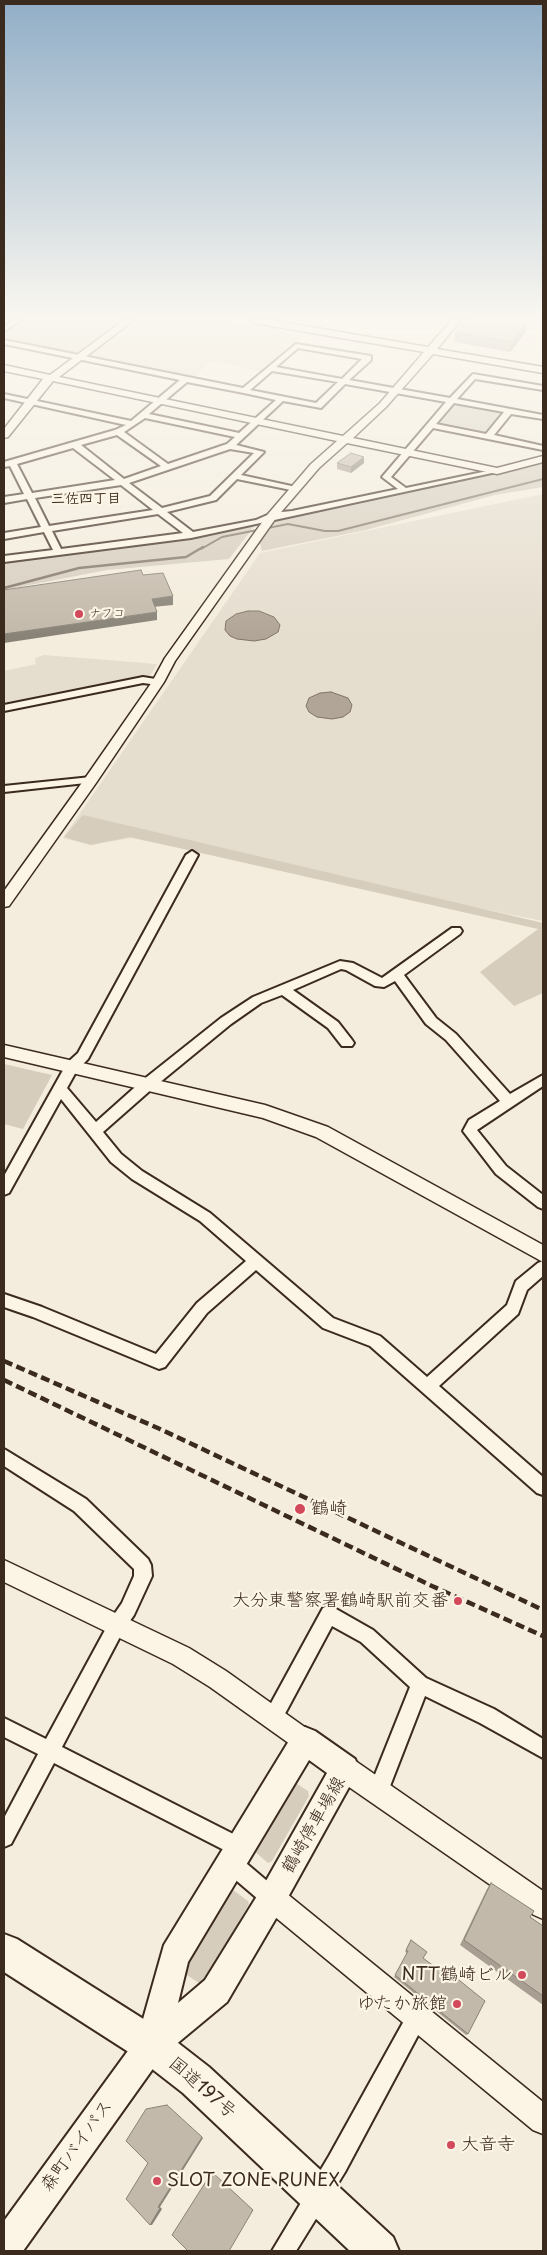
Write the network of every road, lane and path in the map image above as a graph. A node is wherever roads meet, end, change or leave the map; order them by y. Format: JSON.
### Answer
{"nodes":[{"id":1,"x":131,"y":425,"type":"edge"},
{"id":2,"x":191,"y":425,"type":"edge"},
{"id":3,"x":253,"y":425,"type":"edge"},
{"id":4,"x":278,"y":425,"type":"edge"},
{"id":5,"x":360,"y":425,"type":"edge"},
{"id":6,"x":498,"y":425,"type":"edge"},
{"id":7,"x":432,"y":426,"type":"joint"},
{"id":8,"x":118,"y":432,"type":"junction"},
{"id":9,"x":241,"y":436,"type":"junction"},
{"id":10,"x":488,"y":437,"type":"junction"},
{"id":11,"x":345,"y":439,"type":"junction"},
{"id":12,"x":75,"y":445,"type":"junction"},
{"id":13,"x":230,"y":446,"type":"junction"},
{"id":14,"x":543,"y":448,"type":"edge"},
{"id":15,"x":408,"y":452,"type":"junction"},
{"id":16,"x":543,"y":459,"type":"edge"},
{"id":17,"x":8,"y":465,"type":"edge"},
{"id":18,"x":167,"y":467,"type":"junction"},
{"id":19,"x":497,"y":471,"type":"junction"},
{"id":20,"x":235,"y":476,"type":"junction"},
{"id":21,"x":122,"y":482,"type":"junction"},
{"id":22,"x":293,"y":489,"type":"junction"},
{"id":23,"x":404,"y":490,"type":"junction"},
{"id":24,"x":30,"y":496,"type":"junction"},
{"id":25,"x":4,"y":500,"type":"edge"},
{"id":26,"x":160,"y":511,"type":"junction"},
{"id":27,"x":272,"y":516,"type":"junction"},
{"id":28,"x":47,"y":530,"type":"junction"},
{"id":29,"x":191,"y":535,"type":"junction"},
{"id":30,"x":4,"y":536,"type":"edge"},
{"id":31,"x":58,"y":551,"type":"junction"},
{"id":32,"x":4,"y":559,"type":"edge"},
{"id":33,"x":158,"y":682,"type":"junction"},
{"id":34,"x":4,"y":708,"type":"edge"},
{"id":35,"x":91,"y":780,"type":"junction"},
{"id":36,"x":4,"y":789,"type":"edge"},
{"id":37,"x":192,"y":855,"type":"dead end"},
{"id":38,"x":4,"y":902,"type":"edge"},
{"id":39,"x":456,"y":931,"type":"dead end"},
{"id":40,"x":397,"y":975,"type":"junction"},
{"id":41,"x":283,"y":989,"type":"junction"},
{"id":42,"x":347,"y":1043,"type":"dead end"},
{"id":43,"x":4,"y":1051,"type":"edge"},
{"id":44,"x":72,"y":1067,"type":"junction"},
{"id":45,"x":543,"y":1080,"type":"edge"},
{"id":46,"x":148,"y":1084,"type":"junction"},
{"id":47,"x":60,"y":1090,"type":"junction"},
{"id":48,"x":508,"y":1101,"type":"junction"},
{"id":49,"x":95,"y":1131,"type":"junction"},
{"id":50,"x":4,"y":1189,"type":"edge"},
{"id":51,"x":543,"y":1203,"type":"edge"},
{"id":52,"x":543,"y":1254,"type":"edge"},
{"id":53,"x":256,"y":1261,"type":"junction"},
{"id":54,"x":543,"y":1267,"type":"edge"},
{"id":55,"x":4,"y":1301,"type":"edge"},
{"id":56,"x":427,"y":1387,"type":"junction"},
{"id":57,"x":4,"y":1457,"type":"edge"},
{"id":58,"x":543,"y":1487,"type":"edge"},
{"id":59,"x":4,"y":1571,"type":"edge"},
{"id":60,"x":117,"y":1625,"type":"junction"},
{"id":61,"x":420,"y":1684,"type":"junction"},
{"id":62,"x":273,"y":1716,"type":"junction"},
{"id":63,"x":4,"y":1727,"type":"edge"},
{"id":64,"x":305,"y":1741,"type":"junction"},
{"id":65,"x":543,"y":1748,"type":"edge"},
{"id":66,"x":50,"y":1751,"type":"junction"},
{"id":67,"x":346,"y":1769,"type":"junction"},
{"id":68,"x":378,"y":1792,"type":"junction"},
{"id":69,"x":4,"y":1837,"type":"edge"},
{"id":70,"x":236,"y":1856,"type":"junction"},
{"id":71,"x":272,"y":1898,"type":"junction"},
{"id":72,"x":543,"y":1906,"type":"edge"},
{"id":73,"x":4,"y":1952,"type":"edge"},
{"id":74,"x":417,"y":2017,"type":"junction"},
{"id":75,"x":151,"y":2045,"type":"junction"},
{"id":76,"x":543,"y":2120,"type":"edge"},
{"id":77,"x":318,"y":2194,"type":"junction"},
{"id":78,"x":4,"y":2249,"type":"edge"},
{"id":79,"x":283,"y":2251,"type":"edge"},
{"id":80,"x":379,"y":2251,"type":"edge"}],
"edges":[{"from":1,"to":8,"type":"street"},
{"from":2,"to":9,"type":"street"},
{"from":3,"to":9,"type":"street"},
{"from":4,"to":11,"type":"street"},
{"from":5,"to":11,"type":"street"},
{"from":6,"to":10,"type":"street"},
{"from":7,"to":10,"type":"street"},
{"from":7,"to":15,"type":"street"},
{"from":8,"to":12,"type":"street"},
{"from":8,"to":18,"type":"street"},
{"from":9,"to":13,"type":"street"},
{"from":10,"to":14,"type":"street"},
{"from":11,"to":15,"type":"street"},
{"from":11,"to":22,"type":"street"},
{"from":12,"to":17,"type":"street"},
{"from":12,"to":21,"type":"street"},
{"from":13,"to":18,"type":"street"},
{"from":13,"to":20,"type":"street"},
{"from":15,"to":19,"type":"street"},
{"from":15,"to":23,"type":"street"},
{"from":16,"to":19,"type":"street"},
{"from":17,"to":24,"type":"street"},
{"from":18,"to":21,"type":"street"},
{"from":19,"to":23,"type":"street"},
{"from":20,"to":22,"type":"street"},
{"from":20,"to":26,"type":"street"},
{"from":21,"to":24,"type":"street"},
{"from":21,"to":26,"type":"street"},
{"from":22,"to":27,"type":"street"},
{"from":23,"to":27,"type":"street"},
{"from":24,"to":25,"type":"street"},
{"from":24,"to":28,"type":"street"},
{"from":26,"to":28,"type":"street"},
{"from":26,"to":29,"type":"street"},
{"from":27,"to":29,"type":"street"},
{"from":27,"to":33,"type":"street"},
{"from":28,"to":30,"type":"street"},
{"from":28,"to":31,"type":"street"},
{"from":29,"to":31,"type":"street"},
{"from":31,"to":32,"type":"street"},
{"from":33,"to":34,"type":"street"},
{"from":33,"to":35,"type":"street"},
{"from":35,"to":36,"type":"street"},
{"from":35,"to":38,"type":"street"},
{"from":37,"to":44,"type":"street"},
{"from":39,"to":40,"type":"street"},
{"from":40,"to":41,"type":"street"},
{"from":40,"to":48,"type":"street"},
{"from":41,"to":42,"type":"street"},
{"from":41,"to":46,"type":"street"},
{"from":43,"to":44,"type":"street"},
{"from":44,"to":46,"type":"street"},
{"from":44,"to":47,"type":"street"},
{"from":45,"to":48,"type":"street"},
{"from":46,"to":49,"type":"street"},
{"from":46,"to":52,"type":"street"},
{"from":47,"to":49,"type":"street"},
{"from":47,"to":50,"type":"street"},
{"from":48,"to":51,"type":"street"},
{"from":49,"to":53,"type":"street"},
{"from":53,"to":55,"type":"street"},
{"from":53,"to":56,"type":"street"},
{"from":54,"to":56,"type":"street"},
{"from":56,"to":58,"type":"street"},
{"from":57,"to":60,"type":"street"},
{"from":59,"to":60,"type":"street"},
{"from":60,"to":62,"type":"street"},
{"from":60,"to":66,"type":"street"},
{"from":61,"to":62,"type":"street"},
{"from":61,"to":65,"type":"street"},
{"from":61,"to":68,"type":"street"},
{"from":62,"to":64,"type":"street"},
{"from":63,"to":66,"type":"street"},
{"from":64,"to":67,"type":"main road","name":"鶴崎停車場線"},
{"from":64,"to":70,"type":"main road"},
{"from":66,"to":69,"type":"street"},
{"from":66,"to":70,"type":"street"},
{"from":67,"to":68,"type":"street"},
{"from":67,"to":71,"type":"main road","name":"鶴崎停車場線"},
{"from":68,"to":72,"type":"street"},
{"from":70,"to":71,"type":"street"},
{"from":70,"to":75,"type":"main road"},
{"from":71,"to":74,"type":"street"},
{"from":71,"to":75,"type":"main road","name":"鶴崎停車場線"},
{"from":73,"to":75,"type":"highway","name":"国道197号"},
{"from":74,"to":76,"type":"street"},
{"from":74,"to":77,"type":"street"},
{"from":75,"to":77,"type":"highway","name":"国道197号"},
{"from":75,"to":78,"type":"main road","name":"森町バイパス"},
{"from":77,"to":79,"type":"street"},
{"from":77,"to":80,"type":"highway","name":"国道197号"}]}
